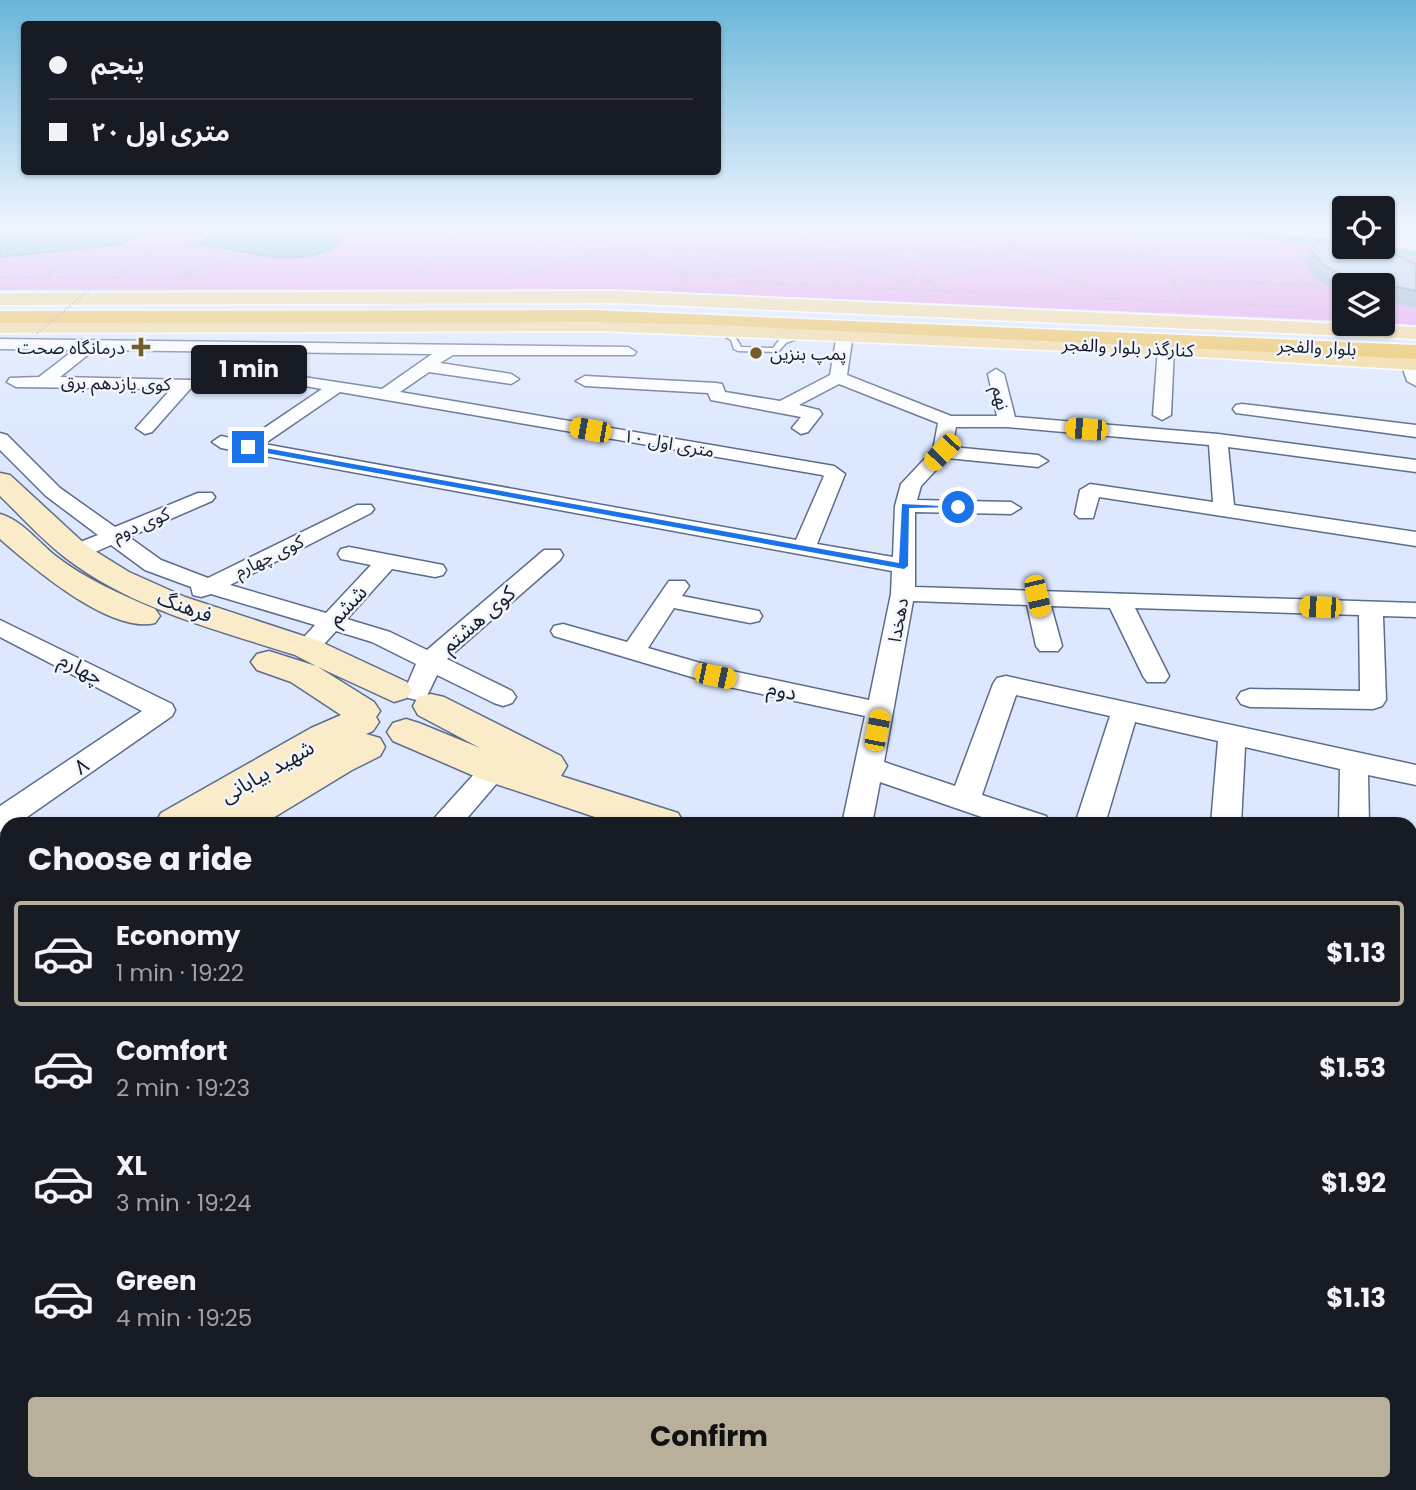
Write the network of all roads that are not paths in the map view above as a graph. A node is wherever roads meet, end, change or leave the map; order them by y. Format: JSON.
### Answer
{"nodes":[{"id":1,"x":319,"y":298,"type":"junction"},
{"id":2,"x":458,"y":298,"type":"edge"},
{"id":3,"x":629,"y":298,"type":"edge"},
{"id":4,"x":0,"y":299,"type":"edge"},
{"id":5,"x":564,"y":307,"type":"junction"},
{"id":6,"x":0,"y":308,"type":"edge"},
{"id":7,"x":0,"y":317,"type":"edge"},
{"id":8,"x":223,"y":318,"type":"junction"},
{"id":9,"x":484,"y":326,"type":"junction"},
{"id":10,"x":0,"y":327,"type":"edge"},
{"id":11,"x":1416,"y":332,"type":"edge"},
{"id":12,"x":845,"y":334,"type":"junction"},
{"id":13,"x":0,"y":344,"type":"edge"},
{"id":14,"x":88,"y":347,"type":"junction"},
{"id":15,"x":1166,"y":348,"type":"junction"},
{"id":16,"x":448,"y":350,"type":"junction"},
{"id":17,"x":628,"y":352,"type":"dead end"},
{"id":18,"x":1415,"y":360,"type":"edge"},
{"id":19,"x":425,"y":366,"type":"junction"},
{"id":20,"x":996,"y":374,"type":"dead end"},
{"id":21,"x":283,"y":377,"type":"dead end"},
{"id":22,"x":838,"y":378,"type":"junction"},
{"id":23,"x":511,"y":379,"type":"dead end"},
{"id":24,"x":585,"y":381,"type":"dead end"},
{"id":25,"x":16,"y":382,"type":"dead end"},
{"id":26,"x":43,"y":382,"type":"junction"},
{"id":27,"x":337,"y":386,"type":"junction"},
{"id":28,"x":384,"y":395,"type":"junction"},
{"id":29,"x":782,"y":407,"type":"junction"},
{"id":30,"x":1242,"y":409,"type":"dead end"},
{"id":31,"x":1162,"y":415,"type":"dead end"},
{"id":32,"x":948,"y":421,"type":"junction"},
{"id":33,"x":1007,"y":422,"type":"junction"},
{"id":34,"x":145,"y":428,"type":"dead end"},
{"id":35,"x":800,"y":428,"type":"dead end"},
{"id":36,"x":1416,"y":431,"type":"edge"},
{"id":37,"x":0,"y":439,"type":"edge"},
{"id":38,"x":1218,"y":440,"type":"junction"},
{"id":39,"x":221,"y":442,"type":"dead end"},
{"id":40,"x":248,"y":447,"type":"junction"},
{"id":41,"x":942,"y":452,"type":"junction"},
{"id":42,"x":1038,"y":461,"type":"dead end"},
{"id":43,"x":1416,"y":466,"type":"edge"},
{"id":44,"x":0,"y":481,"type":"edge"},
{"id":45,"x":205,"y":497,"type":"dead end"},
{"id":46,"x":905,"y":506,"type":"junction"},
{"id":47,"x":1011,"y":508,"type":"dead end"},
{"id":48,"x":364,"y":509,"type":"dead end"},
{"id":49,"x":1224,"y":510,"type":"junction"},
{"id":50,"x":1086,"y":514,"type":"dead end"},
{"id":51,"x":0,"y":523,"type":"edge"},
{"id":52,"x":111,"y":537,"type":"junction"},
{"id":53,"x":1416,"y":539,"type":"edge"},
{"id":54,"x":803,"y":550,"type":"junction"},
{"id":55,"x":76,"y":552,"type":"junction"},
{"id":56,"x":349,"y":554,"type":"dead end"},
{"id":57,"x":552,"y":555,"type":"dead end"},
{"id":58,"x":387,"y":561,"type":"junction"},
{"id":59,"x":904,"y":566,"type":"junction"},
{"id":60,"x":435,"y":570,"type":"dead end"},
{"id":61,"x":209,"y":586,"type":"junction"},
{"id":62,"x":903,"y":594,"type":"junction"},
{"id":63,"x":1037,"y":596,"type":"junction"},
{"id":64,"x":1118,"y":599,"type":"junction"},
{"id":65,"x":173,"y":604,"type":"junction"},
{"id":66,"x":1371,"y":608,"type":"junction"},
{"id":67,"x":1416,"y":610,"type":"edge"},
{"id":68,"x":750,"y":617,"type":"dead end"},
{"id":69,"x":332,"y":621,"type":"junction"},
{"id":70,"x":0,"y":627,"type":"edge"},
{"id":71,"x":563,"y":631,"type":"dead end"},
{"id":72,"x":1049,"y":646,"type":"dead end"},
{"id":73,"x":307,"y":648,"type":"junction"},
{"id":74,"x":633,"y":651,"type":"junction"},
{"id":75,"x":1156,"y":676,"type":"dead end"},
{"id":76,"x":503,"y":697,"type":"dead end"},
{"id":77,"x":1250,"y":698,"type":"dead end"},
{"id":78,"x":399,"y":706,"type":"junction"},
{"id":79,"x":162,"y":710,"type":"joint"},
{"id":80,"x":881,"y":711,"type":"junction"},
{"id":81,"x":1125,"y":711,"type":"junction"},
{"id":82,"x":1232,"y":735,"type":"junction"},
{"id":83,"x":1354,"y":762,"type":"junction"},
{"id":84,"x":870,"y":768,"type":"junction"},
{"id":85,"x":495,"y":769,"type":"junction"},
{"id":86,"x":1416,"y":775,"type":"edge"},
{"id":87,"x":965,"y":800,"type":"junction"},
{"id":88,"x":6,"y":817,"type":"edge"},
{"id":89,"x":188,"y":817,"type":"edge"},
{"id":90,"x":243,"y":817,"type":"edge"},
{"id":91,"x":450,"y":817,"type":"edge"},
{"id":92,"x":638,"y":817,"type":"edge"},
{"id":93,"x":644,"y":817,"type":"edge"},
{"id":94,"x":859,"y":817,"type":"edge"},
{"id":95,"x":1015,"y":817,"type":"edge"},
{"id":96,"x":1092,"y":817,"type":"edge"},
{"id":97,"x":1226,"y":817,"type":"edge"},
{"id":98,"x":1354,"y":817,"type":"edge"}],
"edges":[{"from":1,"to":2,"type":"main road","name":"کنارگذر بلوار والفجر"},
{"from":1,"to":4,"type":"main road","name":"کنارگذر بلوار والفجر"},
{"from":1,"to":5,"type":"highway"},
{"from":3,"to":11,"type":"main road","name":"کنارگذر بلوار والفجر"},
{"from":5,"to":6,"type":"highway","name":"بلوار والفجر"},
{"from":5,"to":18,"type":"highway","name":"بلوار والفجر"},
{"from":7,"to":8,"type":"highway","name":"بلوار والفجر"},
{"from":8,"to":9,"type":"highway"},
{"from":8,"to":18,"type":"highway","name":"بلوار والفجر"},
{"from":9,"to":10,"type":"main road","name":"کنارگذر بلوار والفجر"},
{"from":9,"to":12,"type":"main road","name":"کنارگذر بلوار والفجر"},
{"from":9,"to":16,"type":"street"},
{"from":12,"to":15,"type":"main road","name":"کنارگذر بلوار والفجر"},
{"from":12,"to":22,"type":"street"},
{"from":13,"to":14,"type":"street"},
{"from":14,"to":16,"type":"street"},
{"from":14,"to":26,"type":"street","name":"کوی یازدهم برق"},
{"from":15,"to":18,"type":"main road","name":"کنارگذر بلوار والفجر"},
{"from":15,"to":31,"type":"street"},
{"from":16,"to":17,"type":"street"},
{"from":16,"to":19,"type":"street"},
{"from":19,"to":23,"type":"street"},
{"from":19,"to":28,"type":"street"},
{"from":20,"to":33,"type":"street","name":"نهم"},
{"from":21,"to":27,"type":"street","name":"۱۰ متری اول"},
{"from":22,"to":29,"type":"street"},
{"from":22,"to":32,"type":"street"},
{"from":24,"to":29,"type":"street"},
{"from":25,"to":26,"type":"street"},
{"from":26,"to":34,"type":"street","name":"کوی یازدهم برق"},
{"from":27,"to":28,"type":"street","name":"۱۰ متری اول"},
{"from":27,"to":40,"type":"street"},
{"from":28,"to":54,"type":"street","name":"۱۰ متری اول"},
{"from":29,"to":35,"type":"street"},
{"from":30,"to":36,"type":"street"},
{"from":32,"to":33,"type":"street"},
{"from":32,"to":41,"type":"street"},
{"from":33,"to":38,"type":"street"},
{"from":37,"to":52,"type":"street"},
{"from":38,"to":43,"type":"street"},
{"from":38,"to":49,"type":"street"},
{"from":39,"to":40,"type":"street"},
{"from":40,"to":54,"type":"street"},
{"from":41,"to":42,"type":"street"},
{"from":41,"to":46,"type":"street","name":"دهخدا"},
{"from":44,"to":55,"type":"street","name":"فرهنگ"},
{"from":45,"to":52,"type":"street","name":"کوی دوم"},
{"from":46,"to":47,"type":"street"},
{"from":46,"to":59,"type":"street","name":"دهخدا"},
{"from":48,"to":61,"type":"street","name":"کوی چهارم"},
{"from":49,"to":50,"type":"street"},
{"from":49,"to":53,"type":"street"},
{"from":51,"to":78,"type":"street","name":"فرهنگ"},
{"from":52,"to":55,"type":"street","name":"کوی دوم"},
{"from":52,"to":61,"type":"street"},
{"from":54,"to":59,"type":"street"},
{"from":55,"to":65,"type":"street","name":"فرهنگ"},
{"from":56,"to":58,"type":"street"},
{"from":57,"to":78,"type":"street","name":"کوی هشتم"},
{"from":58,"to":60,"type":"street"},
{"from":58,"to":69,"type":"street","name":"ششم"},
{"from":59,"to":62,"type":"street","name":"دهخدا"},
{"from":61,"to":65,"type":"street","name":"کوی چهارم"},
{"from":61,"to":69,"type":"street"},
{"from":62,"to":63,"type":"street"},
{"from":62,"to":80,"type":"street","name":"دهخدا"},
{"from":63,"to":64,"type":"street"},
{"from":63,"to":72,"type":"street"},
{"from":64,"to":66,"type":"street"},
{"from":64,"to":75,"type":"street"},
{"from":65,"to":73,"type":"street","name":"فرهنگ"},
{"from":66,"to":67,"type":"street"},
{"from":66,"to":77,"type":"street"},
{"from":68,"to":74,"type":"street"},
{"from":69,"to":73,"type":"street","name":"ششم"},
{"from":69,"to":78,"type":"street"},
{"from":70,"to":79,"type":"street","name":"چهارم"},
{"from":71,"to":74,"type":"street","name":"دوم"},
{"from":73,"to":78,"type":"street","name":"فرهنگ"},
{"from":74,"to":80,"type":"street","name":"دوم"},
{"from":76,"to":78,"type":"street"},
{"from":78,"to":85,"type":"street","name":"فرهنگ"},
{"from":78,"to":89,"type":"street","name":"شهید بیابانی"},
{"from":78,"to":90,"type":"street","name":"شهید بیابانی"},
{"from":78,"to":93,"type":"street","name":"فرهنگ"},
{"from":79,"to":88,"type":"street","name":"۸"},
{"from":80,"to":84,"type":"street","name":"دهخدا"},
{"from":81,"to":82,"type":"street"},
{"from":81,"to":87,"type":"street"},
{"from":81,"to":96,"type":"street"},
{"from":82,"to":83,"type":"street"},
{"from":82,"to":97,"type":"street"},
{"from":83,"to":86,"type":"street"},
{"from":83,"to":98,"type":"street"},
{"from":84,"to":87,"type":"street"},
{"from":84,"to":94,"type":"street","name":"دهخدا"},
{"from":85,"to":91,"type":"street"},
{"from":85,"to":92,"type":"street","name":"فرهنگ"},
{"from":87,"to":95,"type":"street"}]}
